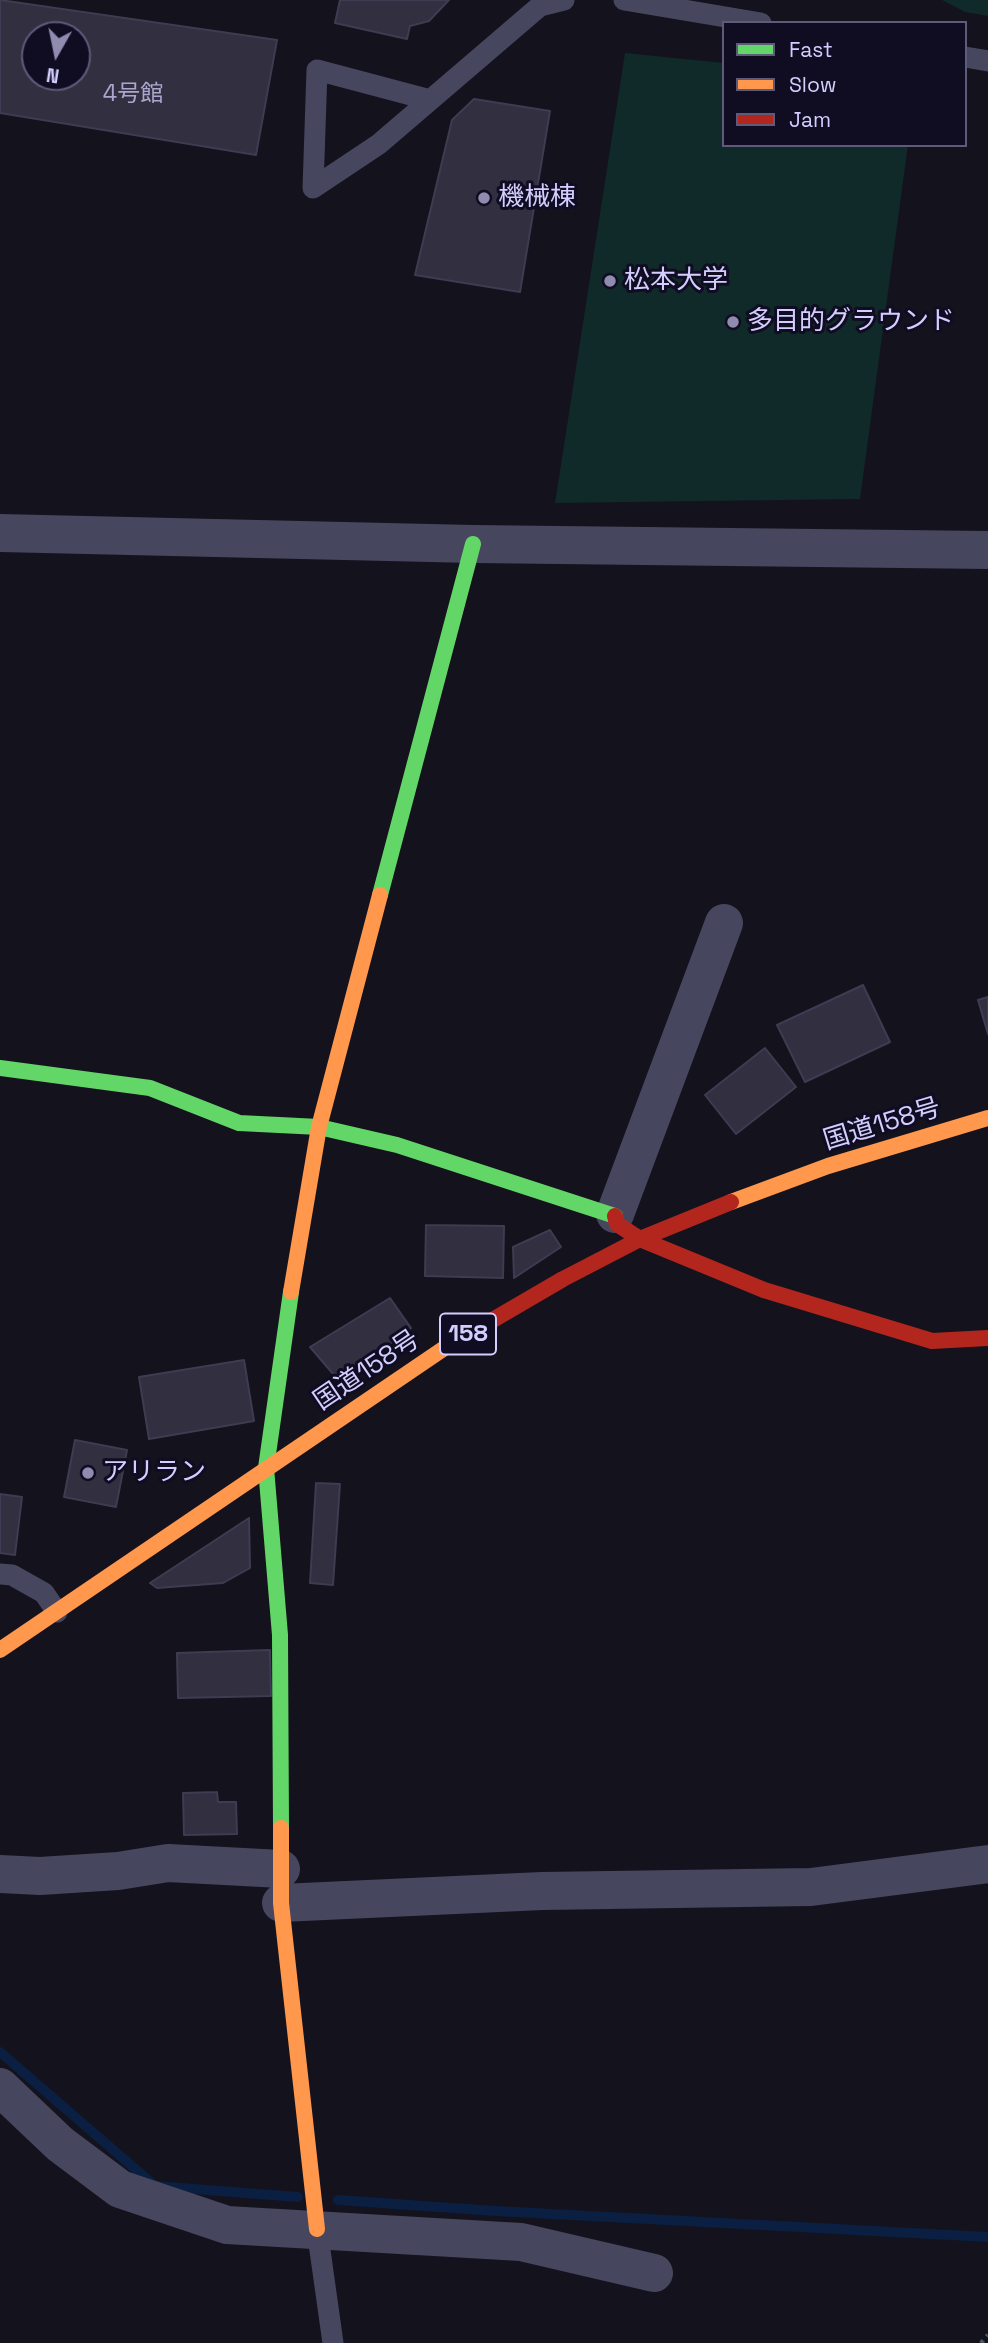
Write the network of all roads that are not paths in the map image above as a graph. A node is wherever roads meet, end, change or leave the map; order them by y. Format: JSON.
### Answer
{"nodes":[{"id":1,"x":564,"y":0,"type":"edge"},
{"id":2,"x":624,"y":0,"type":"edge"},
{"id":3,"x":749,"y":21,"type":"edge"},
{"id":4,"x":967,"y":57,"type":"edge"},
{"id":5,"x":988,"y":61,"type":"edge"},
{"id":6,"x":430,"y":100,"type":"junction"},
{"id":7,"x":0,"y":533,"type":"edge"},
{"id":8,"x":473,"y":544,"type":"junction"},
{"id":9,"x":988,"y":550,"type":"edge"},
{"id":10,"x":724,"y":923,"type":"dead end"},
{"id":11,"x":0,"y":1068,"type":"edge"},
{"id":12,"x":988,"y":1118,"type":"edge"},
{"id":13,"x":318,"y":1127,"type":"junction"},
{"id":14,"x":628,"y":1226,"type":"junction"},
{"id":15,"x":988,"y":1338,"type":"edge"},
{"id":16,"x":267,"y":1468,"type":"junction"},
{"id":17,"x":0,"y":1574,"type":"edge"},
{"id":18,"x":57,"y":1612,"type":"junction"},
{"id":19,"x":0,"y":1650,"type":"edge"},
{"id":20,"x":988,"y":1864,"type":"edge"},
{"id":21,"x":0,"y":1874,"type":"edge"},
{"id":22,"x":281,"y":1886,"type":"junction"},
{"id":23,"x":0,"y":2087,"type":"edge"},
{"id":24,"x":317,"y":2229,"type":"junction"},
{"id":25,"x":654,"y":2273,"type":"dead end"},
{"id":26,"x":333,"y":2343,"type":"edge"}],
"edges":[{"from":1,"to":6,"type":"lane"},
{"from":2,"to":3,"type":"lane"},
{"from":4,"to":5,"type":"lane"},
{"from":6,"to":6,"type":"lane"},
{"from":7,"to":8,"type":"street"},
{"from":8,"to":9,"type":"street"},
{"from":8,"to":13,"type":"main road"},
{"from":10,"to":14,"type":"street"},
{"from":11,"to":13,"type":"main road"},
{"from":12,"to":14,"type":"main road","name":"国道158号","number":"158"},
{"from":13,"to":14,"type":"main road"},
{"from":13,"to":16,"type":"main road"},
{"from":14,"to":15,"type":"main road"},
{"from":14,"to":16,"type":"main road","name":"国道158号","number":"158"},
{"from":16,"to":18,"type":"main road","name":"国道158号","number":"158"},
{"from":16,"to":22,"type":"main road"},
{"from":17,"to":18,"type":"lane"},
{"from":18,"to":19,"type":"main road","name":"国道158号","number":"158"},
{"from":20,"to":22,"type":"street"},
{"from":21,"to":22,"type":"street"},
{"from":22,"to":24,"type":"main road"},
{"from":23,"to":24,"type":"street"},
{"from":24,"to":25,"type":"street"},
{"from":24,"to":26,"type":"lane"}]}
